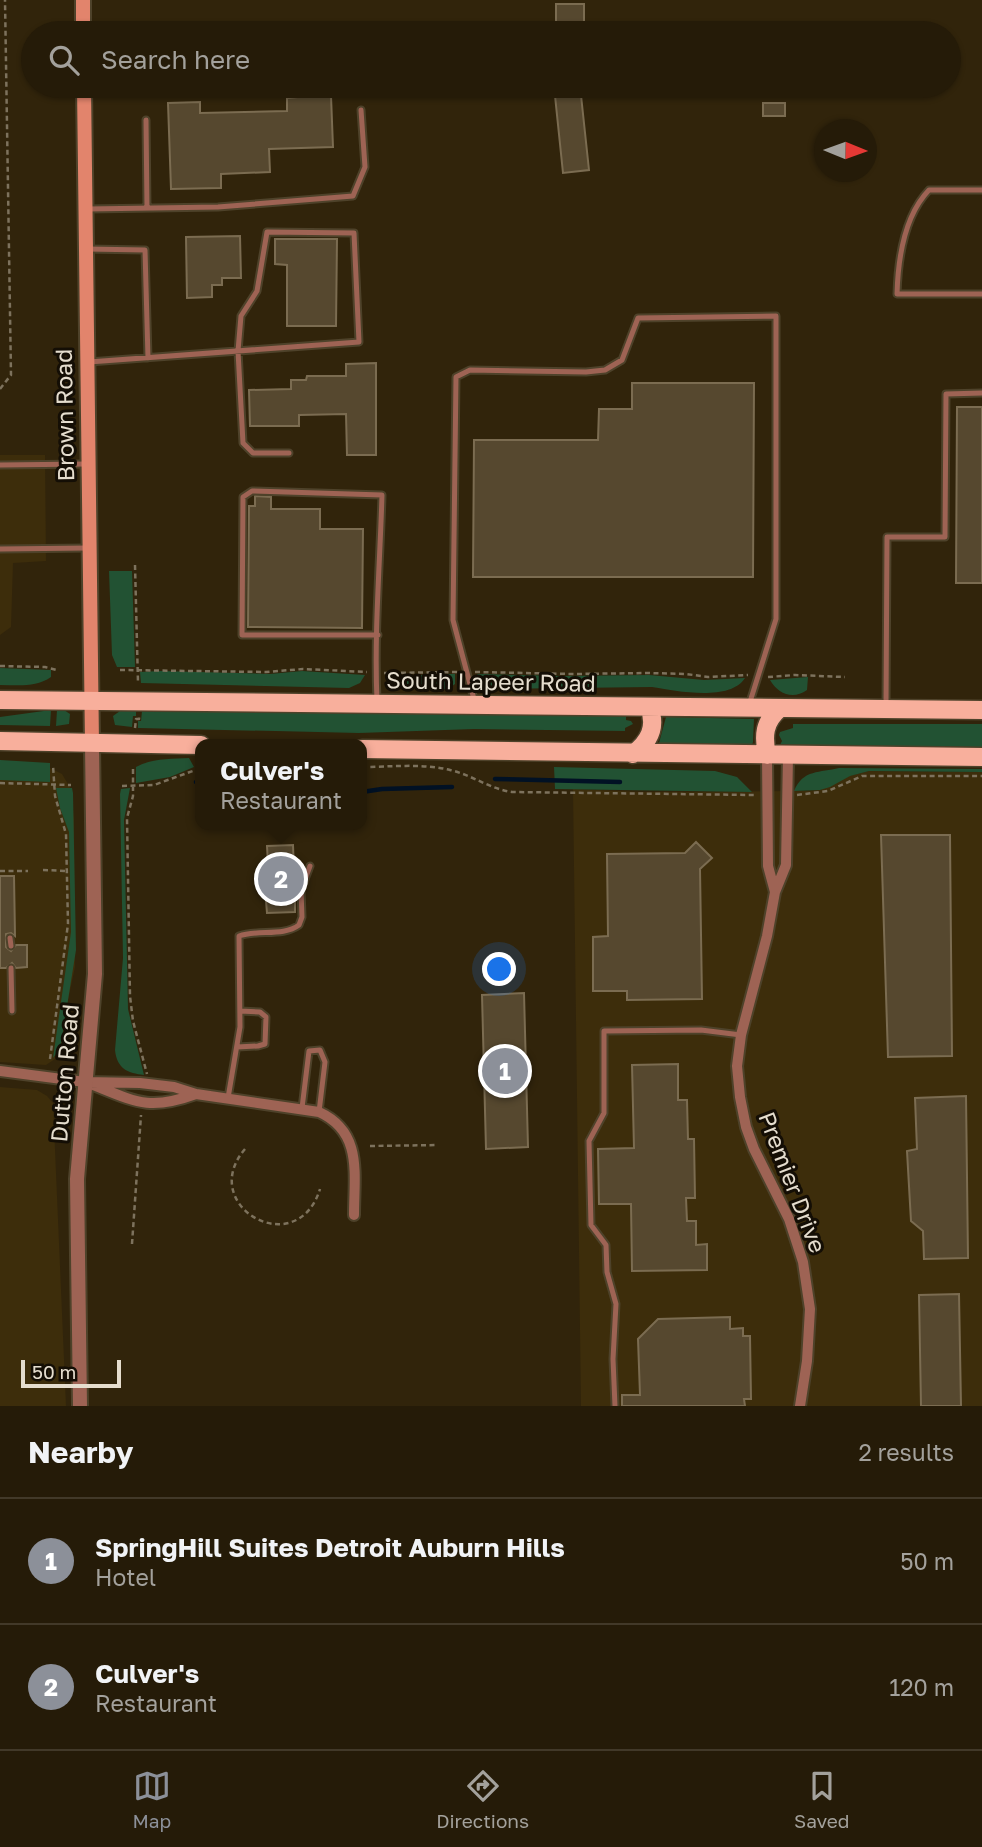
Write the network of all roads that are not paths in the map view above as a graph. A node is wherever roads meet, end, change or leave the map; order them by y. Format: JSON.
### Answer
{"nodes":[{"id":1,"x":83,"y":0,"type":"edge"},
{"id":2,"x":83,"y":21,"type":"edge"},
{"id":3,"x":84,"y":98,"type":"edge"},
{"id":4,"x":361,"y":110,"type":"dead end"},
{"id":5,"x":146,"y":120,"type":"dead end"},
{"id":6,"x":982,"y":190,"type":"edge"},
{"id":7,"x":147,"y":208,"type":"junction"},
{"id":8,"x":85,"y":209,"type":"junction"},
{"id":9,"x":85,"y":249,"type":"junction"},
{"id":10,"x":982,"y":294,"type":"edge"},
{"id":11,"x":238,"y":351,"type":"junction"},
{"id":12,"x":148,"y":358,"type":"junction"},
{"id":13,"x":86,"y":362,"type":"junction"},
{"id":14,"x":982,"y":393,"type":"edge"},
{"id":15,"x":289,"y":453,"type":"dead end"},
{"id":16,"x":87,"y":464,"type":"junction"},
{"id":17,"x":0,"y":465,"type":"edge"},
{"id":18,"x":88,"y":548,"type":"junction"},
{"id":19,"x":0,"y":549,"type":"edge"},
{"id":20,"x":378,"y":635,"type":"junction"},
{"id":21,"x":0,"y":700,"type":"edge"},
{"id":22,"x":92,"y":701,"type":"junction"},
{"id":23,"x":377,"y":704,"type":"junction"},
{"id":24,"x":475,"y":705,"type":"junction"},
{"id":25,"x":649,"y":707,"type":"junction"},
{"id":26,"x":748,"y":708,"type":"junction"},
{"id":27,"x":779,"y":709,"type":"junction"},
{"id":28,"x":886,"y":709,"type":"junction"},
{"id":29,"x":982,"y":710,"type":"edge"},
{"id":30,"x":0,"y":741,"type":"edge"},
{"id":31,"x":92,"y":744,"type":"junction"},
{"id":32,"x":195,"y":745,"type":"edge"},
{"id":33,"x":367,"y":749,"type":"edge"},
{"id":34,"x":633,"y":754,"type":"junction"},
{"id":35,"x":767,"y":755,"type":"junction"},
{"id":36,"x":788,"y":756,"type":"junction"},
{"id":37,"x":982,"y":757,"type":"edge"},
{"id":38,"x":310,"y":866,"type":"dead end"},
{"id":39,"x":775,"y":892,"type":"junction"},
{"id":40,"x":10,"y":938,"type":"dead end"},
{"id":41,"x":10,"y":946,"type":"dead end"},
{"id":42,"x":11,"y":968,"type":"dead end"},
{"id":43,"x":12,"y":1011,"type":"dead end"},
{"id":44,"x":240,"y":1011,"type":"junction"},
{"id":45,"x":741,"y":1035,"type":"junction"},
{"id":46,"x":237,"y":1047,"type":"junction"},
{"id":47,"x":0,"y":1071,"type":"edge"},
{"id":48,"x":85,"y":1082,"type":"junction"},
{"id":49,"x":196,"y":1094,"type":"junction"},
{"id":50,"x":228,"y":1098,"type":"junction"},
{"id":51,"x":302,"y":1108,"type":"junction"},
{"id":52,"x":319,"y":1112,"type":"junction"},
{"id":53,"x":354,"y":1214,"type":"dead end"},
{"id":54,"x":80,"y":1406,"type":"edge"},
{"id":55,"x":615,"y":1406,"type":"edge"},
{"id":56,"x":800,"y":1406,"type":"edge"}],
"edges":[{"from":1,"to":2,"type":"main road"},
{"from":3,"to":8,"type":"main road","name":"Brown Road"},
{"from":4,"to":7,"type":"lane"},
{"from":5,"to":7,"type":"lane"},
{"from":6,"to":10,"type":"lane"},
{"from":7,"to":8,"type":"lane"},
{"from":8,"to":9,"type":"main road","name":"Brown Road"},
{"from":9,"to":12,"type":"lane"},
{"from":9,"to":13,"type":"main road","name":"Brown Road"},
{"from":11,"to":11,"type":"lane"},
{"from":11,"to":12,"type":"lane"},
{"from":11,"to":15,"type":"lane"},
{"from":12,"to":13,"type":"lane"},
{"from":13,"to":16,"type":"main road","name":"Brown Road"},
{"from":14,"to":28,"type":"lane"},
{"from":16,"to":17,"type":"lane"},
{"from":16,"to":18,"type":"main road","name":"Brown Road"},
{"from":18,"to":19,"type":"lane"},
{"from":18,"to":22,"type":"main road","name":"Brown Road"},
{"from":20,"to":20,"type":"lane"},
{"from":20,"to":23,"type":"lane"},
{"from":21,"to":22,"type":"main road","name":"South Lapeer Road"},
{"from":22,"to":23,"type":"main road","name":"South Lapeer Road"},
{"from":22,"to":31,"type":"main road","name":"Brown Road"},
{"from":23,"to":24,"type":"main road","name":"South Lapeer Road"},
{"from":24,"to":25,"type":"main road","name":"South Lapeer Road"},
{"from":24,"to":26,"type":"lane"},
{"from":25,"to":26,"type":"main road","name":"South Lapeer Road"},
{"from":25,"to":34,"type":"main road"},
{"from":26,"to":27,"type":"main road","name":"South Lapeer Road"},
{"from":27,"to":28,"type":"main road","name":"South Lapeer Road"},
{"from":27,"to":35,"type":"main road"},
{"from":28,"to":29,"type":"main road","name":"South Lapeer Road"},
{"from":30,"to":31,"type":"main road"},
{"from":31,"to":32,"type":"main road"},
{"from":31,"to":48,"type":"street","name":"Dutton Road"},
{"from":33,"to":34,"type":"main road"},
{"from":34,"to":35,"type":"main road"},
{"from":35,"to":36,"type":"main road"},
{"from":35,"to":39,"type":"street","name":"Premier Drive"},
{"from":36,"to":37,"type":"main road"},
{"from":36,"to":39,"type":"street","name":"Premier Drive"},
{"from":38,"to":44,"type":"lane"},
{"from":39,"to":45,"type":"street","name":"Premier Drive"},
{"from":40,"to":41,"type":"lane"},
{"from":42,"to":43,"type":"lane"},
{"from":44,"to":46,"type":"lane"},
{"from":44,"to":46,"type":"lane"},
{"from":45,"to":55,"type":"lane"},
{"from":45,"to":56,"type":"street","name":"Premier Drive"},
{"from":46,"to":50,"type":"lane"},
{"from":47,"to":48,"type":"street"},
{"from":48,"to":49,"type":"street"},
{"from":48,"to":49,"type":"street"},
{"from":48,"to":54,"type":"street","name":"Dutton Road"},
{"from":49,"to":50,"type":"street"},
{"from":50,"to":51,"type":"street"},
{"from":51,"to":52,"type":"street"},
{"from":51,"to":52,"type":"lane"},
{"from":52,"to":53,"type":"street"}]}
